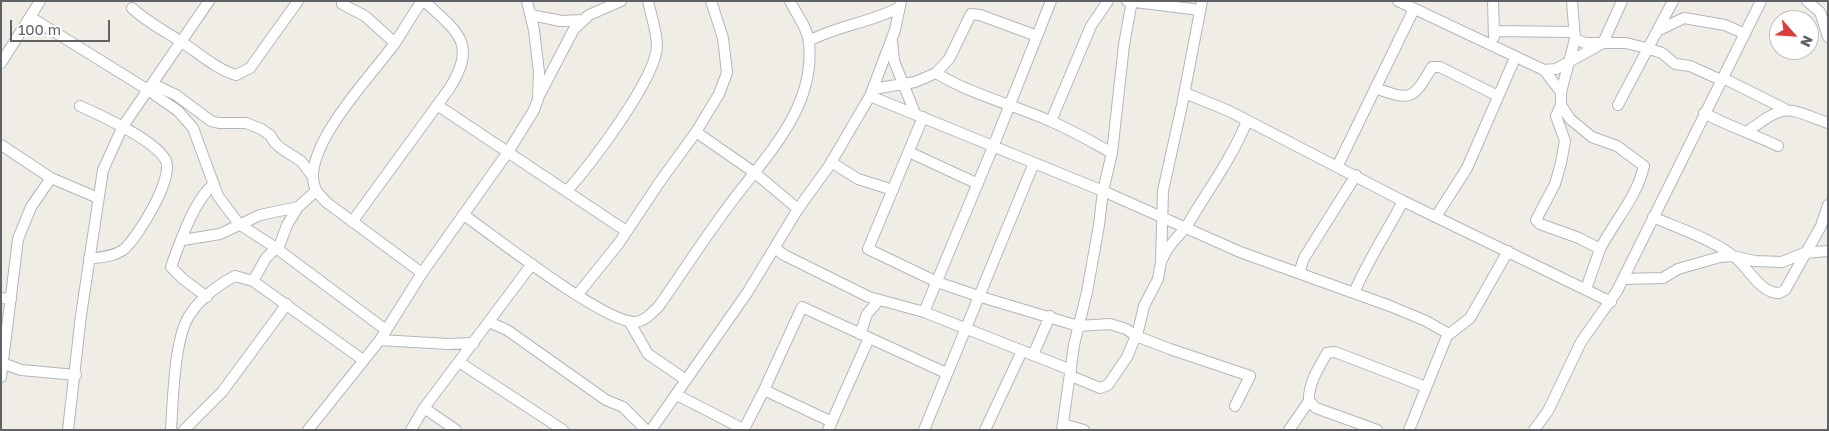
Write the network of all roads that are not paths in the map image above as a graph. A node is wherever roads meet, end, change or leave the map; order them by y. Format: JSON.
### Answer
{"nodes":[{"id":1,"x":40,"y":1,"type":"edge"},
{"id":2,"x":209,"y":1,"type":"edge"},
{"id":3,"x":298,"y":1,"type":"edge"},
{"id":4,"x":423,"y":1,"type":"edge"},
{"id":5,"x":527,"y":1,"type":"edge"},
{"id":6,"x":648,"y":1,"type":"edge"},
{"id":7,"x":711,"y":1,"type":"edge"},
{"id":8,"x":790,"y":1,"type":"edge"},
{"id":9,"x":1051,"y":1,"type":"edge"},
{"id":10,"x":1108,"y":1,"type":"edge"},
{"id":11,"x":1130,"y":1,"type":"edge"},
{"id":12,"x":1398,"y":1,"type":"edge"},
{"id":13,"x":1493,"y":1,"type":"edge"},
{"id":14,"x":1572,"y":1,"type":"edge"},
{"id":15,"x":1622,"y":1,"type":"edge"},
{"id":16,"x":1673,"y":1,"type":"edge"},
{"id":17,"x":1762,"y":1,"type":"edge"},
{"id":18,"x":1807,"y":1,"type":"edge"},
{"id":19,"x":616,"y":2,"type":"edge"},
{"id":20,"x":342,"y":4,"type":"dead end"},
{"id":21,"x":900,"y":4,"type":"edge"},
{"id":22,"x":1201,"y":6,"type":"edge"},
{"id":23,"x":132,"y":8,"type":"dead end"},
{"id":24,"x":1414,"y":9,"type":"junction"},
{"id":25,"x":532,"y":15,"type":"junction"},
{"id":26,"x":32,"y":18,"type":"junction"},
{"id":27,"x":583,"y":20,"type":"junction"},
{"id":28,"x":1495,"y":31,"type":"junction"},
{"id":29,"x":1657,"y":31,"type":"junction"},
{"id":30,"x":1745,"y":34,"type":"junction"},
{"id":31,"x":1037,"y":36,"type":"junction"},
{"id":32,"x":1574,"y":36,"type":"junction"},
{"id":33,"x":1828,"y":37,"type":"edge"},
{"id":34,"x":892,"y":39,"type":"junction"},
{"id":35,"x":809,"y":41,"type":"junction"},
{"id":36,"x":181,"y":42,"type":"junction"},
{"id":37,"x":395,"y":43,"type":"junction"},
{"id":38,"x":1603,"y":43,"type":"junction"},
{"id":39,"x":1494,"y":46,"type":"junction"},
{"id":40,"x":1646,"y":48,"type":"junction"},
{"id":41,"x":1515,"y":58,"type":"junction"},
{"id":42,"x":1568,"y":62,"type":"junction"},
{"id":43,"x":1,"y":63,"type":"edge"},
{"id":44,"x":1544,"y":70,"type":"junction"},
{"id":45,"x":936,"y":73,"type":"junction"},
{"id":46,"x":1722,"y":79,"type":"junction"},
{"id":47,"x":904,"y":84,"type":"junction"},
{"id":48,"x":150,"y":87,"type":"junction"},
{"id":49,"x":1375,"y":88,"type":"junction"},
{"id":50,"x":872,"y":92,"type":"junction"},
{"id":51,"x":1561,"y":92,"type":"junction"},
{"id":52,"x":1185,"y":93,"type":"junction"},
{"id":53,"x":1498,"y":96,"type":"junction"},
{"id":54,"x":538,"y":99,"type":"junction"},
{"id":55,"x":437,"y":105,"type":"junction"},
{"id":56,"x":1010,"y":105,"type":"junction"},
{"id":57,"x":1561,"y":105,"type":"junction"},
{"id":58,"x":1618,"y":105,"type":"dead end"},
{"id":59,"x":80,"y":106,"type":"dead end"},
{"id":60,"x":1785,"y":109,"type":"junction"},
{"id":61,"x":1704,"y":113,"type":"junction"},
{"id":62,"x":919,"y":115,"type":"junction"},
{"id":63,"x":1051,"y":121,"type":"junction"},
{"id":64,"x":1247,"y":121,"type":"junction"},
{"id":65,"x":1828,"y":123,"type":"edge"},
{"id":66,"x":123,"y":126,"type":"junction"},
{"id":67,"x":1748,"y":131,"type":"junction"},
{"id":68,"x":696,"y":132,"type":"junction"},
{"id":69,"x":1,"y":145,"type":"edge"},
{"id":70,"x":1778,"y":146,"type":"dead end"},
{"id":71,"x":993,"y":147,"type":"junction"},
{"id":72,"x":508,"y":152,"type":"junction"},
{"id":73,"x":909,"y":152,"type":"junction"},
{"id":74,"x":1112,"y":153,"type":"junction"},
{"id":75,"x":831,"y":162,"type":"junction"},
{"id":76,"x":1034,"y":163,"type":"junction"},
{"id":77,"x":1338,"y":165,"type":"junction"},
{"id":78,"x":755,"y":173,"type":"junction"},
{"id":79,"x":1356,"y":175,"type":"junction"},
{"id":80,"x":313,"y":176,"type":"junction"},
{"id":81,"x":51,"y":178,"type":"junction"},
{"id":82,"x":214,"y":184,"type":"junction"},
{"id":83,"x":978,"y":184,"type":"junction"},
{"id":84,"x":316,"y":190,"type":"junction"},
{"id":85,"x":892,"y":190,"type":"junction"},
{"id":86,"x":567,"y":191,"type":"junction"},
{"id":87,"x":1103,"y":191,"type":"junction"},
{"id":88,"x":98,"y":198,"type":"junction"},
{"id":89,"x":1403,"y":201,"type":"junction"},
{"id":90,"x":1828,"y":205,"type":"edge"},
{"id":91,"x":298,"y":207,"type":"junction"},
{"id":92,"x":798,"y":209,"type":"junction"},
{"id":93,"x":464,"y":215,"type":"junction"},
{"id":94,"x":1437,"y":215,"type":"junction"},
{"id":95,"x":1161,"y":216,"type":"junction"},
{"id":96,"x":1653,"y":217,"type":"junction"},
{"id":97,"x":352,"y":222,"type":"junction"},
{"id":98,"x":239,"y":224,"type":"junction"},
{"id":99,"x":1185,"y":228,"type":"junction"},
{"id":100,"x":626,"y":230,"type":"junction"},
{"id":101,"x":183,"y":240,"type":"junction"},
{"id":102,"x":276,"y":248,"type":"junction"},
{"id":103,"x":775,"y":248,"type":"junction"},
{"id":104,"x":1600,"y":249,"type":"junction"},
{"id":105,"x":1828,"y":250,"type":"edge"},
{"id":106,"x":1508,"y":251,"type":"junction"},
{"id":107,"x":1804,"y":253,"type":"junction"},
{"id":108,"x":1732,"y":256,"type":"junction"},
{"id":109,"x":90,"y":259,"type":"junction"},
{"id":110,"x":1161,"y":262,"type":"junction"},
{"id":111,"x":532,"y":264,"type":"junction"},
{"id":112,"x":422,"y":273,"type":"junction"},
{"id":113,"x":1299,"y":273,"type":"junction"},
{"id":114,"x":1623,"y":279,"type":"junction"},
{"id":115,"x":253,"y":281,"type":"junction"},
{"id":116,"x":937,"y":282,"type":"junction"},
{"id":117,"x":1586,"y":289,"type":"junction"},
{"id":118,"x":1354,"y":293,"type":"junction"},
{"id":119,"x":578,"y":294,"type":"junction"},
{"id":120,"x":207,"y":296,"type":"junction"},
{"id":121,"x":978,"y":296,"type":"junction"},
{"id":122,"x":6,"y":299,"type":"edge"},
{"id":123,"x":879,"y":300,"type":"junction"},
{"id":124,"x":1611,"y":302,"type":"junction"},
{"id":125,"x":287,"y":304,"type":"junction"},
{"id":126,"x":924,"y":312,"type":"junction"},
{"id":127,"x":1050,"y":316,"type":"junction"},
{"id":128,"x":629,"y":321,"type":"junction"},
{"id":129,"x":489,"y":322,"type":"junction"},
{"id":130,"x":1078,"y":326,"type":"junction"},
{"id":131,"x":964,"y":328,"type":"junction"},
{"id":132,"x":386,"y":330,"type":"junction"},
{"id":133,"x":1449,"y":334,"type":"junction"},
{"id":134,"x":864,"y":336,"type":"junction"},
{"id":135,"x":1136,"y":336,"type":"junction"},
{"id":136,"x":380,"y":340,"type":"junction"},
{"id":137,"x":474,"y":343,"type":"junction"},
{"id":138,"x":1022,"y":351,"type":"junction"},
{"id":139,"x":1033,"y":355,"type":"junction"},
{"id":140,"x":363,"y":360,"type":"junction"},
{"id":141,"x":459,"y":362,"type":"junction"},
{"id":142,"x":2,"y":363,"type":"edge"},
{"id":143,"x":946,"y":373,"type":"junction"},
{"id":144,"x":1071,"y":373,"type":"junction"},
{"id":145,"x":76,"y":375,"type":"junction"},
{"id":146,"x":1,"y":377,"type":"edge"},
{"id":147,"x":686,"y":380,"type":"junction"},
{"id":148,"x":1426,"y":387,"type":"junction"},
{"id":149,"x":764,"y":390,"type":"junction"},
{"id":150,"x":677,"y":395,"type":"junction"},
{"id":151,"x":1309,"y":401,"type":"junction"},
{"id":152,"x":1235,"y":406,"type":"dead end"},
{"id":153,"x":424,"y":408,"type":"junction"},
{"id":154,"x":830,"y":426,"type":"edge"},
{"id":155,"x":1353,"y":426,"type":"edge"},
{"id":156,"x":1062,"y":427,"type":"edge"},
{"id":157,"x":314,"y":428,"type":"edge"},
{"id":158,"x":640,"y":428,"type":"edge"},
{"id":159,"x":68,"y":430,"type":"edge"},
{"id":160,"x":171,"y":430,"type":"edge"},
{"id":161,"x":184,"y":430,"type":"edge"},
{"id":162,"x":411,"y":430,"type":"edge"},
{"id":163,"x":456,"y":430,"type":"edge"},
{"id":164,"x":563,"y":430,"type":"edge"},
{"id":165,"x":651,"y":430,"type":"edge"},
{"id":166,"x":744,"y":430,"type":"edge"},
{"id":167,"x":924,"y":430,"type":"edge"},
{"id":168,"x":985,"y":430,"type":"edge"},
{"id":169,"x":1084,"y":430,"type":"edge"},
{"id":170,"x":1289,"y":430,"type":"edge"},
{"id":171,"x":1377,"y":430,"type":"edge"},
{"id":172,"x":1409,"y":430,"type":"edge"},
{"id":173,"x":1534,"y":430,"type":"edge"}],
"edges":[{"from":1,"to":26,"type":"street"},
{"from":2,"to":36,"type":"street"},
{"from":3,"to":36,"type":"street"},
{"from":4,"to":37,"type":"street"},
{"from":4,"to":55,"type":"street"},
{"from":5,"to":25,"type":"street"},
{"from":6,"to":86,"type":"street"},
{"from":7,"to":68,"type":"street"},
{"from":8,"to":35,"type":"street"},
{"from":9,"to":31,"type":"street"},
{"from":10,"to":63,"type":"street"},
{"from":11,"to":22,"type":"street"},
{"from":11,"to":74,"type":"street"},
{"from":12,"to":24,"type":"street"},
{"from":13,"to":28,"type":"street"},
{"from":14,"to":32,"type":"street"},
{"from":15,"to":38,"type":"street"},
{"from":16,"to":29,"type":"street"},
{"from":17,"to":30,"type":"street"},
{"from":18,"to":33,"type":"street"},
{"from":19,"to":27,"type":"street"},
{"from":20,"to":37,"type":"street"},
{"from":21,"to":34,"type":"street"},
{"from":21,"to":35,"type":"street"},
{"from":22,"to":52,"type":"street"},
{"from":23,"to":36,"type":"street"},
{"from":24,"to":39,"type":"street"},
{"from":24,"to":49,"type":"street"},
{"from":25,"to":27,"type":"street"},
{"from":25,"to":54,"type":"street"},
{"from":26,"to":43,"type":"street"},
{"from":26,"to":48,"type":"street"},
{"from":27,"to":54,"type":"street"},
{"from":28,"to":32,"type":"street"},
{"from":28,"to":39,"type":"street"},
{"from":29,"to":30,"type":"street"},
{"from":29,"to":40,"type":"street"},
{"from":30,"to":46,"type":"street"},
{"from":31,"to":45,"type":"street"},
{"from":31,"to":56,"type":"street"},
{"from":32,"to":38,"type":"street"},
{"from":32,"to":42,"type":"street"},
{"from":34,"to":47,"type":"street"},
{"from":34,"to":50,"type":"street"},
{"from":35,"to":78,"type":"street"},
{"from":36,"to":48,"type":"street"},
{"from":37,"to":80,"type":"street"},
{"from":38,"to":40,"type":"street"},
{"from":38,"to":42,"type":"street"},
{"from":39,"to":41,"type":"street"},
{"from":40,"to":46,"type":"street"},
{"from":40,"to":58,"type":"street"},
{"from":41,"to":44,"type":"street"},
{"from":41,"to":53,"type":"street"},
{"from":42,"to":44,"type":"street"},
{"from":42,"to":51,"type":"street"},
{"from":44,"to":51,"type":"street"},
{"from":45,"to":47,"type":"street"},
{"from":45,"to":56,"type":"street"},
{"from":46,"to":60,"type":"street"},
{"from":46,"to":61,"type":"street"},
{"from":47,"to":50,"type":"street"},
{"from":47,"to":62,"type":"street"},
{"from":48,"to":66,"type":"street"},
{"from":48,"to":80,"type":"street"},
{"from":48,"to":82,"type":"street"},
{"from":49,"to":53,"type":"street"},
{"from":49,"to":77,"type":"street"},
{"from":50,"to":62,"type":"street"},
{"from":50,"to":75,"type":"street"},
{"from":51,"to":57,"type":"street"},
{"from":52,"to":64,"type":"street"},
{"from":52,"to":95,"type":"street"},
{"from":53,"to":94,"type":"street"},
{"from":54,"to":72,"type":"street"},
{"from":55,"to":72,"type":"street"},
{"from":55,"to":97,"type":"street"},
{"from":56,"to":63,"type":"street"},
{"from":56,"to":71,"type":"street"},
{"from":57,"to":104,"type":"street"},
{"from":57,"to":104,"type":"street"},
{"from":59,"to":66,"type":"street"},
{"from":60,"to":65,"type":"street"},
{"from":60,"to":67,"type":"street"},
{"from":61,"to":67,"type":"street"},
{"from":61,"to":96,"type":"street"},
{"from":62,"to":71,"type":"street"},
{"from":62,"to":73,"type":"street"},
{"from":63,"to":74,"type":"street"},
{"from":64,"to":77,"type":"street"},
{"from":64,"to":99,"type":"street"},
{"from":66,"to":88,"type":"street"},
{"from":66,"to":109,"type":"street"},
{"from":67,"to":70,"type":"street"},
{"from":68,"to":78,"type":"street"},
{"from":68,"to":100,"type":"street"},
{"from":69,"to":81,"type":"street"},
{"from":71,"to":76,"type":"street"},
{"from":71,"to":83,"type":"street"},
{"from":72,"to":86,"type":"street"},
{"from":72,"to":93,"type":"street"},
{"from":73,"to":83,"type":"street"},
{"from":73,"to":85,"type":"street"},
{"from":74,"to":87,"type":"street"},
{"from":75,"to":85,"type":"street"},
{"from":75,"to":92,"type":"street"},
{"from":76,"to":87,"type":"street"},
{"from":76,"to":121,"type":"street"},
{"from":77,"to":79,"type":"street"},
{"from":78,"to":92,"type":"street"},
{"from":78,"to":128,"type":"street"},
{"from":79,"to":89,"type":"street"},
{"from":79,"to":113,"type":"street"},
{"from":80,"to":84,"type":"street"},
{"from":81,"to":88,"type":"street"},
{"from":81,"to":122,"type":"street"},
{"from":82,"to":98,"type":"street"},
{"from":82,"to":101,"type":"street"},
{"from":83,"to":116,"type":"street"},
{"from":84,"to":91,"type":"street"},
{"from":84,"to":97,"type":"street"},
{"from":85,"to":116,"type":"street"},
{"from":86,"to":100,"type":"street"},
{"from":87,"to":95,"type":"street"},
{"from":87,"to":130,"type":"street"},
{"from":88,"to":109,"type":"street"},
{"from":89,"to":94,"type":"street"},
{"from":89,"to":118,"type":"street"},
{"from":90,"to":107,"type":"street"},
{"from":91,"to":98,"type":"street"},
{"from":91,"to":102,"type":"street"},
{"from":92,"to":103,"type":"street"},
{"from":93,"to":111,"type":"street"},
{"from":93,"to":112,"type":"street"},
{"from":94,"to":106,"type":"street"},
{"from":95,"to":99,"type":"street"},
{"from":95,"to":110,"type":"street"},
{"from":96,"to":108,"type":"street"},
{"from":96,"to":114,"type":"street"},
{"from":97,"to":112,"type":"street"},
{"from":98,"to":101,"type":"street"},
{"from":98,"to":102,"type":"street"},
{"from":99,"to":110,"type":"street"},
{"from":99,"to":113,"type":"street"},
{"from":100,"to":119,"type":"street"},
{"from":101,"to":120,"type":"street"},
{"from":102,"to":115,"type":"street"},
{"from":102,"to":132,"type":"street"},
{"from":103,"to":123,"type":"street"},
{"from":103,"to":147,"type":"street"},
{"from":104,"to":117,"type":"street"},
{"from":105,"to":107,"type":"street"},
{"from":106,"to":117,"type":"street"},
{"from":106,"to":133,"type":"street"},
{"from":107,"to":108,"type":"street"},
{"from":107,"to":108,"type":"street"},
{"from":108,"to":114,"type":"street"},
{"from":109,"to":145,"type":"street"},
{"from":110,"to":135,"type":"street"},
{"from":111,"to":119,"type":"street"},
{"from":111,"to":129,"type":"street"},
{"from":112,"to":132,"type":"street"},
{"from":113,"to":118,"type":"street"},
{"from":114,"to":124,"type":"street"},
{"from":115,"to":120,"type":"street"},
{"from":115,"to":125,"type":"street"},
{"from":116,"to":121,"type":"street"},
{"from":116,"to":126,"type":"street"},
{"from":117,"to":124,"type":"street"},
{"from":118,"to":133,"type":"street"},
{"from":119,"to":128,"type":"street"},
{"from":120,"to":160,"type":"street"},
{"from":121,"to":127,"type":"street"},
{"from":121,"to":131,"type":"street"},
{"from":122,"to":142,"type":"street"},
{"from":123,"to":126,"type":"street"},
{"from":123,"to":134,"type":"street"},
{"from":124,"to":173,"type":"street"},
{"from":125,"to":140,"type":"street"},
{"from":125,"to":161,"type":"street"},
{"from":126,"to":131,"type":"street"},
{"from":127,"to":130,"type":"street"},
{"from":127,"to":139,"type":"street"},
{"from":128,"to":147,"type":"street"},
{"from":129,"to":137,"type":"street"},
{"from":129,"to":158,"type":"street"},
{"from":130,"to":135,"type":"street"},
{"from":130,"to":144,"type":"street"},
{"from":131,"to":138,"type":"street"},
{"from":131,"to":143,"type":"street"},
{"from":132,"to":136,"type":"street"},
{"from":133,"to":148,"type":"street"},
{"from":134,"to":143,"type":"street"},
{"from":134,"to":149,"type":"street"},
{"from":134,"to":154,"type":"street"},
{"from":135,"to":144,"type":"street"},
{"from":135,"to":152,"type":"street"},
{"from":136,"to":137,"type":"street"},
{"from":136,"to":140,"type":"street"},
{"from":137,"to":141,"type":"street"},
{"from":138,"to":139,"type":"street"},
{"from":138,"to":168,"type":"street"},
{"from":139,"to":144,"type":"street"},
{"from":140,"to":157,"type":"street"},
{"from":141,"to":153,"type":"street"},
{"from":141,"to":164,"type":"street"},
{"from":142,"to":145,"type":"street"},
{"from":142,"to":146,"type":"street"},
{"from":143,"to":167,"type":"street"},
{"from":144,"to":156,"type":"street"},
{"from":145,"to":159,"type":"street"},
{"from":147,"to":150,"type":"street"},
{"from":148,"to":151,"type":"street"},
{"from":148,"to":172,"type":"street"},
{"from":149,"to":154,"type":"street"},
{"from":149,"to":166,"type":"street"},
{"from":150,"to":165,"type":"street"},
{"from":150,"to":166,"type":"street"},
{"from":151,"to":155,"type":"street"},
{"from":151,"to":170,"type":"street"},
{"from":153,"to":162,"type":"street"},
{"from":153,"to":163,"type":"street"},
{"from":155,"to":171,"type":"street"},
{"from":156,"to":169,"type":"street"}]}
